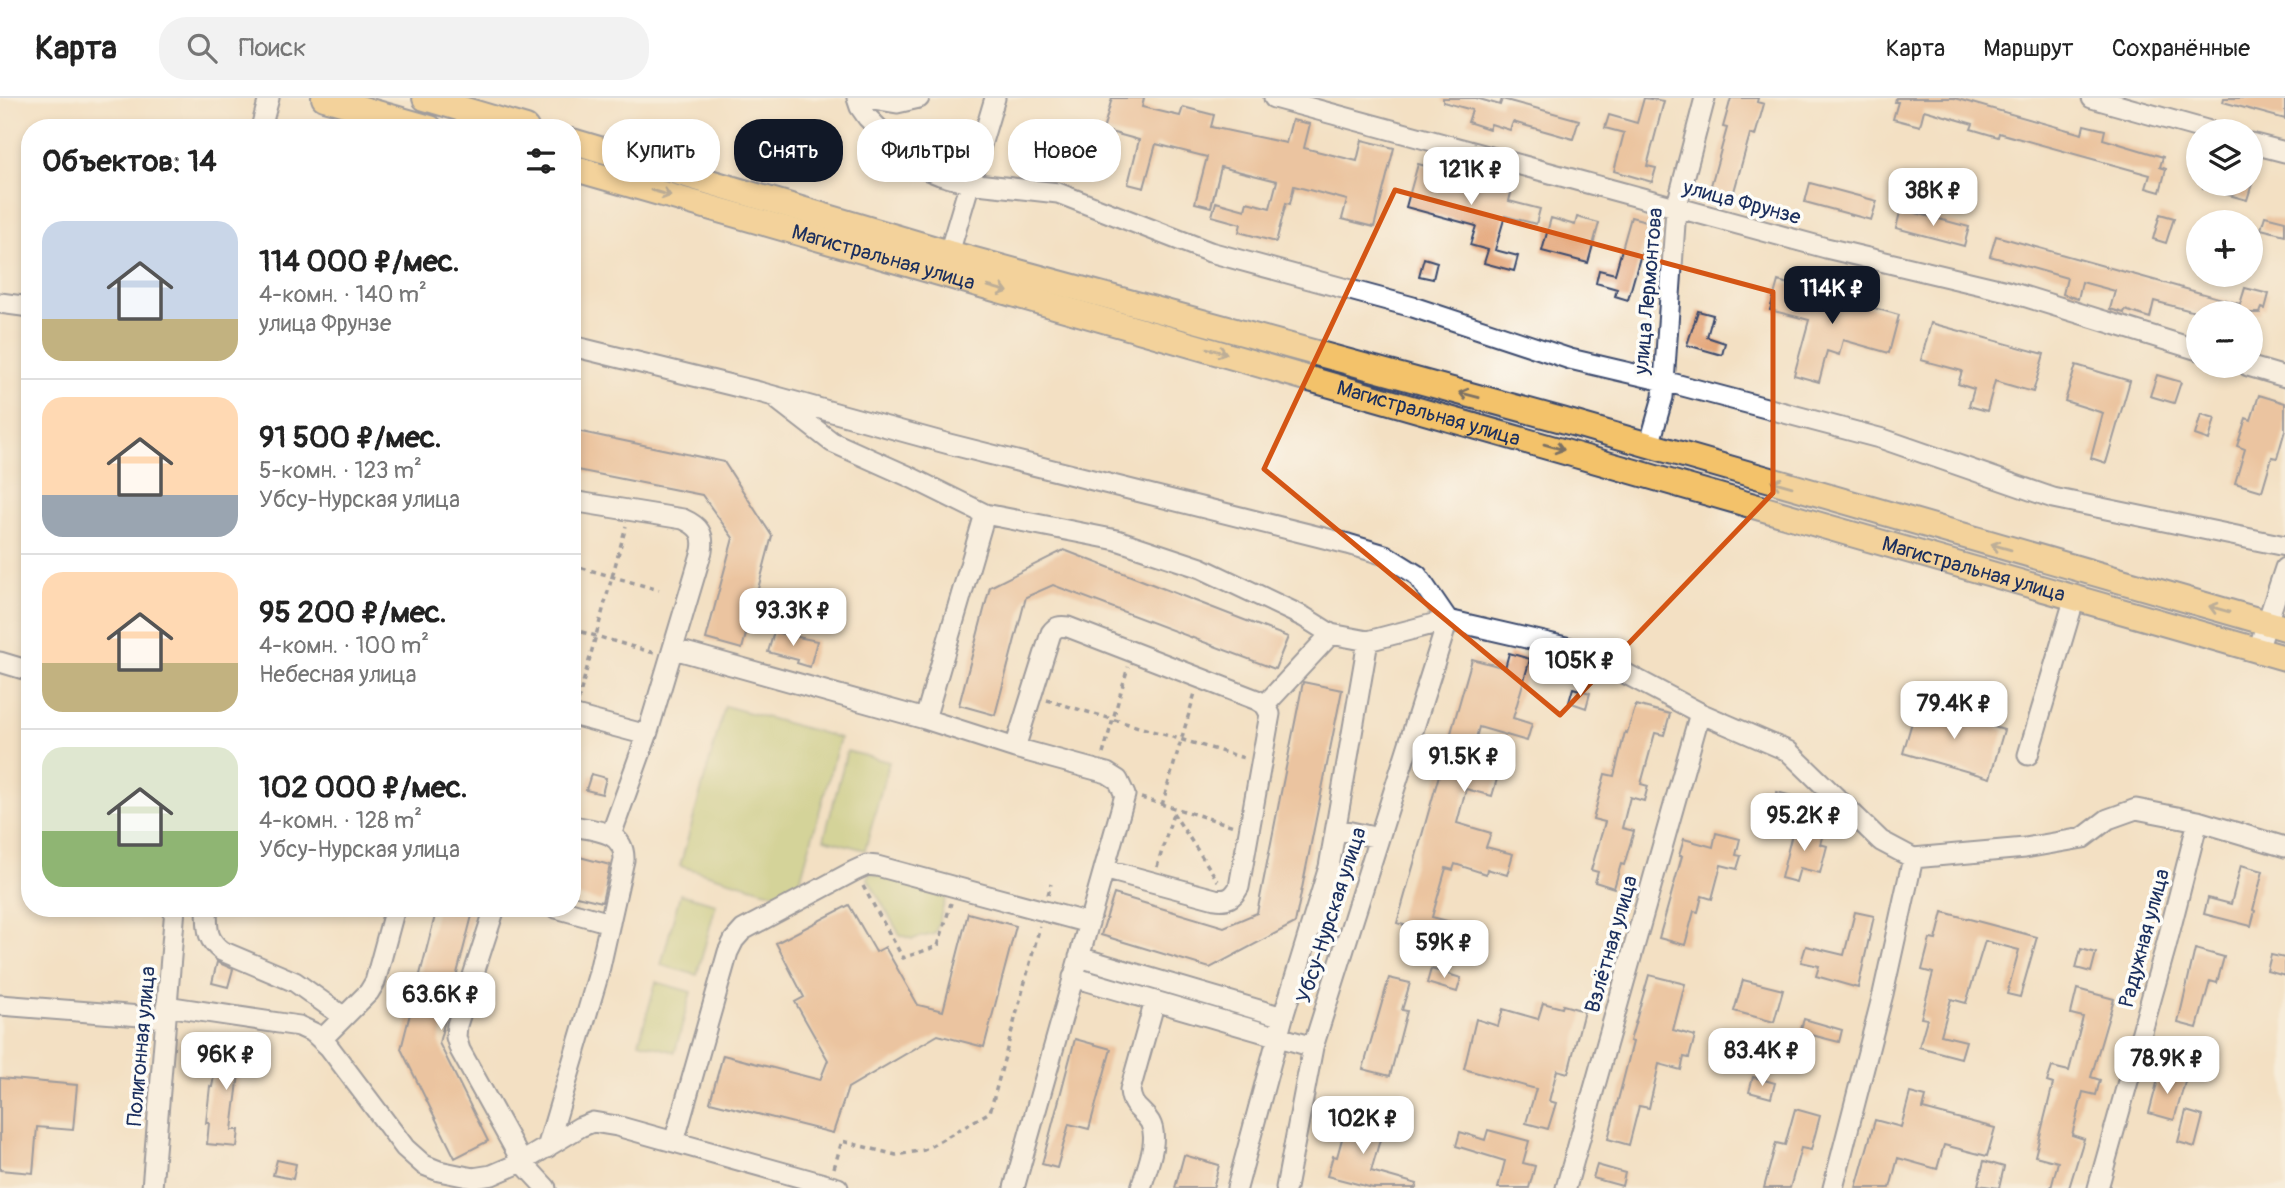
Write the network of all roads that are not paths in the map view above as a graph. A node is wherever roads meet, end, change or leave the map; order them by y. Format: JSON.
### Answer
{"nodes":[{"id":1,"x":269,"y":98,"type":"edge"},
{"id":2,"x":425,"y":98,"type":"edge"},
{"id":3,"x":857,"y":98,"type":"edge"},
{"id":4,"x":867,"y":98,"type":"edge"},
{"id":5,"x":919,"y":98,"type":"edge"},
{"id":6,"x":995,"y":98,"type":"edge"},
{"id":7,"x":1274,"y":98,"type":"edge"},
{"id":8,"x":1705,"y":98,"type":"edge"},
{"id":9,"x":2092,"y":98,"type":"edge"},
{"id":10,"x":340,"y":100,"type":"edge"},
{"id":11,"x":263,"y":119,"type":"edge"},
{"id":12,"x":401,"y":119,"type":"edge"},
{"id":13,"x":496,"y":119,"type":"edge"},
{"id":14,"x":2186,"y":124,"type":"edge"},
{"id":15,"x":581,"y":144,"type":"edge"},
{"id":16,"x":2263,"y":146,"type":"edge"},
{"id":17,"x":2285,"y":152,"type":"edge"},
{"id":18,"x":581,"y":171,"type":"edge"},
{"id":19,"x":968,"y":183,"type":"junction"},
{"id":20,"x":1676,"y":209,"type":"junction"},
{"id":21,"x":949,"y":253,"type":"junction"},
{"id":22,"x":0,"y":303,"type":"edge"},
{"id":23,"x":21,"y":306,"type":"edge"},
{"id":24,"x":2186,"y":346,"type":"edge"},
{"id":25,"x":581,"y":348,"type":"edge"},
{"id":26,"x":2263,"y":370,"type":"edge"},
{"id":27,"x":2285,"y":377,"type":"edge"},
{"id":28,"x":1664,"y":381,"type":"junction"},
{"id":29,"x":773,"y":396,"type":"junction"},
{"id":30,"x":1649,"y":446,"type":"junction"},
{"id":31,"x":581,"y":502,"type":"edge"},
{"id":32,"x":985,"y":514,"type":"junction"},
{"id":33,"x":2285,"y":546,"type":"edge"},
{"id":34,"x":2285,"y":568,"type":"edge"},
{"id":35,"x":2075,"y":597,"type":"junction"},
{"id":36,"x":1448,"y":620,"type":"junction"},
{"id":37,"x":2275,"y":625,"type":"edge"},
{"id":38,"x":1331,"y":634,"type":"junction"},
{"id":39,"x":1368,"y":641,"type":"junction"},
{"id":40,"x":2258,"y":650,"type":"junction"},
{"id":41,"x":672,"y":654,"type":"junction"},
{"id":42,"x":2285,"y":658,"type":"edge"},
{"id":43,"x":0,"y":662,"type":"edge"},
{"id":44,"x":21,"y":668,"type":"edge"},
{"id":45,"x":1265,"y":705,"type":"junction"},
{"id":46,"x":1700,"y":713,"type":"junction"},
{"id":47,"x":581,"y":717,"type":"edge"},
{"id":48,"x":925,"y":719,"type":"junction"},
{"id":49,"x":647,"y":735,"type":"junction"},
{"id":50,"x":1015,"y":748,"type":"junction"},
{"id":51,"x":2028,"y":755,"type":"dead end"},
{"id":52,"x":2199,"y":821,"type":"junction"},
{"id":53,"x":581,"y":827,"type":"edge"},
{"id":54,"x":1337,"y":829,"type":"junction"},
{"id":55,"x":611,"y":835,"type":"junction"},
{"id":56,"x":1379,"y":838,"type":"junction"},
{"id":57,"x":2285,"y":848,"type":"edge"},
{"id":58,"x":1913,"y":858,"type":"junction"},
{"id":59,"x":1104,"y":869,"type":"junction"},
{"id":60,"x":581,"y":915,"type":"edge"},
{"id":61,"x":174,"y":917,"type":"edge"},
{"id":62,"x":207,"y":917,"type":"edge"},
{"id":63,"x":392,"y":917,"type":"edge"},
{"id":64,"x":492,"y":917,"type":"edge"},
{"id":65,"x":610,"y":923,"type":"junction"},
{"id":66,"x":1089,"y":923,"type":"junction"},
{"id":67,"x":1079,"y":957,"type":"junction"},
{"id":68,"x":1073,"y":977,"type":"junction"},
{"id":69,"x":1155,"y":1001,"type":"junction"},
{"id":70,"x":0,"y":1005,"type":"edge"},
{"id":71,"x":166,"y":1012,"type":"junction"},
{"id":72,"x":344,"y":1017,"type":"junction"},
{"id":73,"x":1283,"y":1017,"type":"junction"},
{"id":74,"x":1278,"y":1037,"type":"junction"},
{"id":75,"x":322,"y":1039,"type":"junction"},
{"id":76,"x":1313,"y":1047,"type":"junction"},
{"id":77,"x":674,"y":1142,"type":"junction"},
{"id":78,"x":547,"y":1148,"type":"junction"},
{"id":79,"x":522,"y":1163,"type":"junction"},
{"id":80,"x":834,"y":1187,"type":"edge"},
{"id":81,"x":152,"y":1188,"type":"edge"},
{"id":82,"x":546,"y":1188,"type":"edge"},
{"id":83,"x":1014,"y":1188,"type":"edge"},
{"id":84,"x":1141,"y":1188,"type":"edge"},
{"id":85,"x":1237,"y":1188,"type":"edge"},
{"id":86,"x":1286,"y":1188,"type":"edge"},
{"id":87,"x":1566,"y":1188,"type":"edge"},
{"id":88,"x":1833,"y":1188,"type":"edge"},
{"id":89,"x":2098,"y":1188,"type":"edge"}],
"edges":[{"from":1,"to":11,"type":"street"},
{"from":2,"to":13,"type":"main road"},
{"from":3,"to":19,"type":"street"},
{"from":4,"to":5,"type":"street"},
{"from":6,"to":19,"type":"street"},
{"from":7,"to":20,"type":"street","name":"улица Фрунзе"},
{"from":8,"to":20,"type":"street","name":"улица Лермонтова"},
{"from":9,"to":14,"type":"street"},
{"from":10,"to":12,"type":"main road"},
{"from":15,"to":21,"type":"main road","name":"Магистральная улица"},
{"from":16,"to":17,"type":"street"},
{"from":18,"to":35,"type":"main road","name":"Магистральная улица","one_way":true},
{"from":19,"to":21,"type":"street"},
{"from":19,"to":28,"type":"street"},
{"from":20,"to":24,"type":"street","name":"улица Фрунзе"},
{"from":20,"to":28,"type":"street","name":"улица Лермонтова"},
{"from":30,"to":21,"type":"main road","name":"Магистральная улица","one_way":true},
{"from":22,"to":23,"type":"street"},
{"from":25,"to":29,"type":"street"},
{"from":26,"to":27,"type":"street"},
{"from":28,"to":30,"type":"street","name":"улица Лермонтова"},
{"from":28,"to":33,"type":"street"},
{"from":29,"to":32,"type":"street"},
{"from":29,"to":36,"type":"street"},
{"from":37,"to":30,"type":"main road","name":"Магистральная улица","one_way":true},
{"from":31,"to":41,"type":"street"},
{"from":32,"to":38,"type":"street"},
{"from":32,"to":48,"type":"street"},
{"from":34,"to":37,"type":"street"},
{"from":35,"to":40,"type":"main road","name":"Магистральная улица"},
{"from":35,"to":51,"type":"street"},
{"from":36,"to":39,"type":"street"},
{"from":36,"to":46,"type":"street"},
{"from":36,"to":56,"type":"street","name":"Убсу-Нурская улица"},
{"from":37,"to":40,"type":"street"},
{"from":38,"to":39,"type":"street"},
{"from":38,"to":45,"type":"street"},
{"from":39,"to":54,"type":"street"},
{"from":40,"to":42,"type":"main road","name":"Магистральная улица"},
{"from":41,"to":48,"type":"street"},
{"from":41,"to":49,"type":"street"},
{"from":43,"to":44,"type":"street"},
{"from":45,"to":50,"type":"street"},
{"from":45,"to":59,"type":"street"},
{"from":46,"to":58,"type":"street"},
{"from":46,"to":87,"type":"street","name":"Взлётная улица"},
{"from":47,"to":49,"type":"street"},
{"from":48,"to":50,"type":"street"},
{"from":49,"to":55,"type":"street"},
{"from":50,"to":59,"type":"street"},
{"from":52,"to":57,"type":"street"},
{"from":52,"to":58,"type":"street"},
{"from":52,"to":89,"type":"street","name":"Радужная улица"},
{"from":53,"to":55,"type":"street"},
{"from":54,"to":56,"type":"street"},
{"from":54,"to":73,"type":"street"},
{"from":55,"to":65,"type":"street"},
{"from":56,"to":76,"type":"street","name":"Убсу-Нурская улица"},
{"from":58,"to":88,"type":"street"},
{"from":59,"to":66,"type":"street"},
{"from":60,"to":65,"type":"street"},
{"from":61,"to":71,"type":"street","name":"Полигонная улица"},
{"from":62,"to":72,"type":"street"},
{"from":63,"to":72,"type":"street"},
{"from":64,"to":79,"type":"street"},
{"from":65,"to":78,"type":"street"},
{"from":66,"to":67,"type":"street"},
{"from":66,"to":77,"type":"street"},
{"from":67,"to":68,"type":"street"},
{"from":67,"to":73,"type":"street"},
{"from":68,"to":69,"type":"street"},
{"from":68,"to":83,"type":"street"},
{"from":69,"to":74,"type":"street"},
{"from":69,"to":84,"type":"street"},
{"from":70,"to":71,"type":"street"},
{"from":71,"to":75,"type":"street"},
{"from":71,"to":81,"type":"street","name":"Полигонная улица"},
{"from":72,"to":75,"type":"street"},
{"from":73,"to":74,"type":"street"},
{"from":74,"to":76,"type":"street"},
{"from":74,"to":85,"type":"street"},
{"from":75,"to":79,"type":"street"},
{"from":76,"to":86,"type":"street","name":"Убсу-Нурская улица"},
{"from":77,"to":78,"type":"street"},
{"from":77,"to":80,"type":"street"},
{"from":78,"to":79,"type":"street"},
{"from":79,"to":82,"type":"street"}]}
